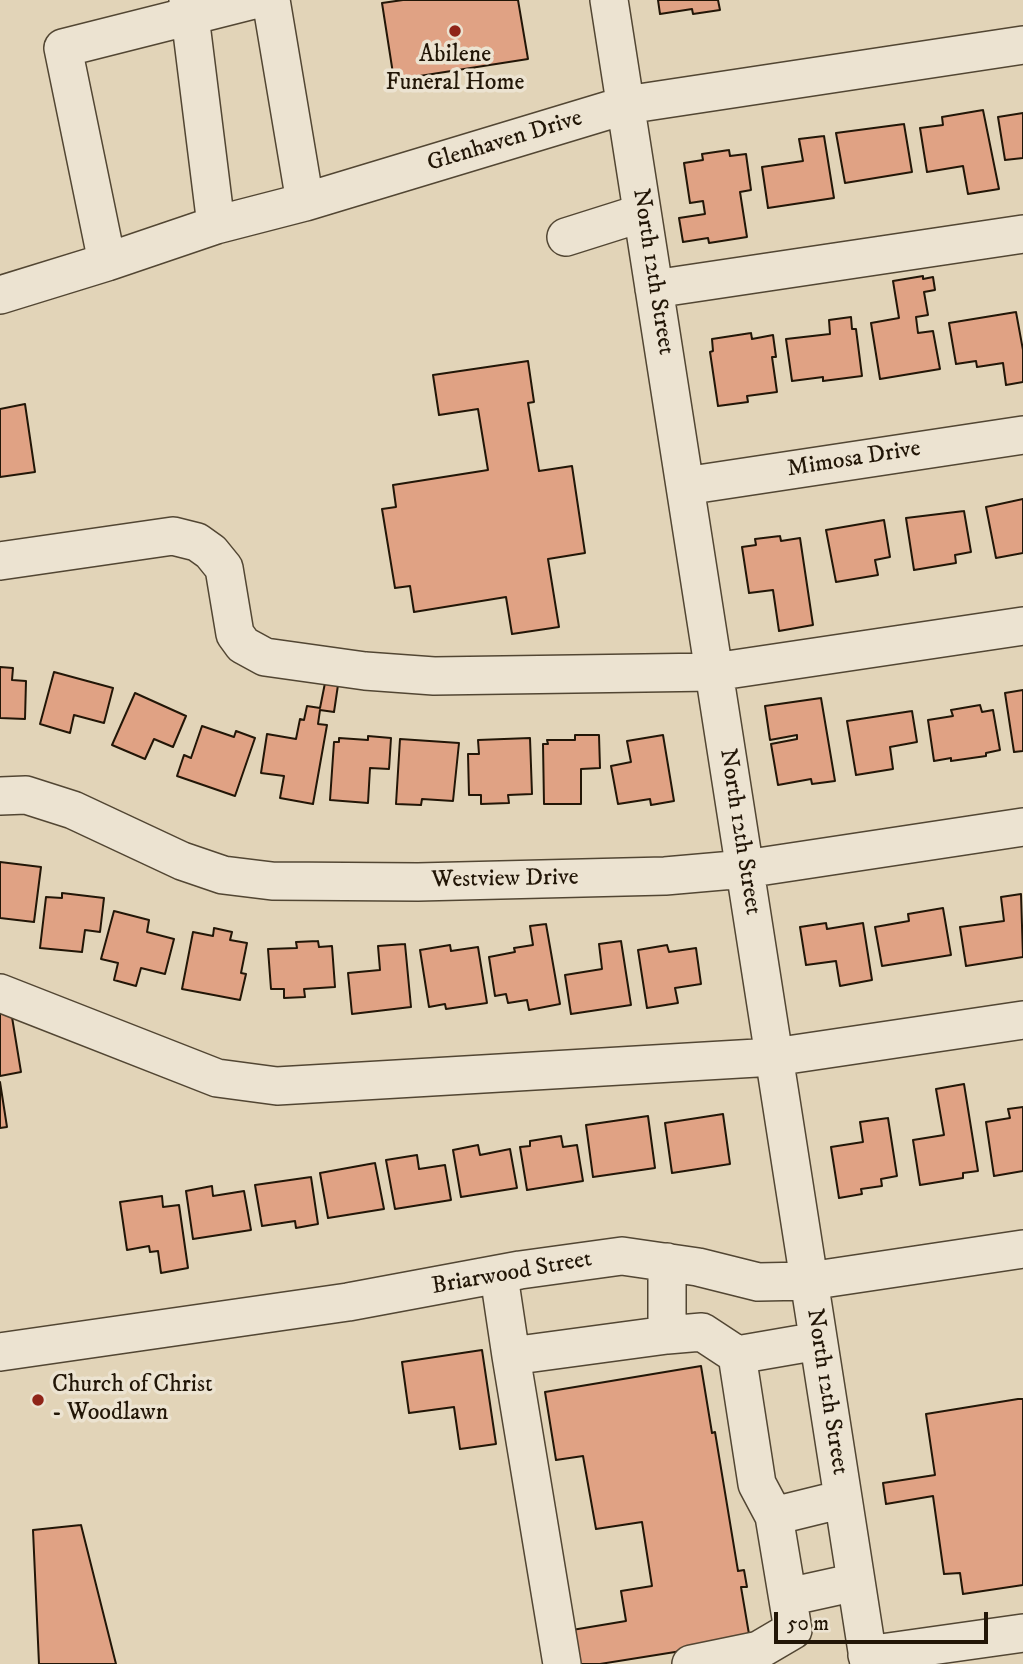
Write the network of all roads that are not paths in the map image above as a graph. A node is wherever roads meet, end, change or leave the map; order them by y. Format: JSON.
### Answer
{"nodes":[{"id":1,"x":253,"y":0,"type":"edge"},
{"id":2,"x":271,"y":0,"type":"edge"},
{"id":3,"x":609,"y":0,"type":"edge"},
{"id":4,"x":189,"y":7,"type":"edge"},
{"id":5,"x":1023,"y":45,"type":"edge"},
{"id":6,"x":626,"y":106,"type":"junction"},
{"id":7,"x":305,"y":202,"type":"junction"},
{"id":8,"x":642,"y":213,"type":"junction"},
{"id":9,"x":216,"y":225,"type":"junction"},
{"id":10,"x":1023,"y":234,"type":"edge"},
{"id":11,"x":566,"y":237,"type":"dead end"},
{"id":12,"x":107,"y":262,"type":"junction"},
{"id":13,"x":654,"y":289,"type":"junction"},
{"id":14,"x":0,"y":295,"type":"edge"},
{"id":15,"x":1023,"y":435,"type":"edge"},
{"id":16,"x":685,"y":486,"type":"junction"},
{"id":17,"x":0,"y":561,"type":"edge"},
{"id":18,"x":1023,"y":626,"type":"edge"},
{"id":19,"x":714,"y":672,"type":"junction"},
{"id":20,"x":0,"y":796,"type":"edge"},
{"id":21,"x":1023,"y":827,"type":"edge"},
{"id":22,"x":745,"y":869,"type":"junction"},
{"id":23,"x":0,"y":993,"type":"edge"},
{"id":24,"x":1023,"y":1020,"type":"edge"},
{"id":25,"x":774,"y":1057,"type":"junction"},
{"id":26,"x":1023,"y":1249,"type":"edge"},
{"id":27,"x":667,"y":1262,"type":"junction"},
{"id":28,"x":499,"y":1276,"type":"junction"},
{"id":29,"x":809,"y":1281,"type":"junction"},
{"id":30,"x":667,"y":1335,"type":"junction"},
{"id":31,"x":818,"y":1341,"type":"junction"},
{"id":32,"x":0,"y":1352,"type":"edge"},
{"id":33,"x":737,"y":1355,"type":"junction"},
{"id":34,"x":511,"y":1356,"type":"junction"},
{"id":35,"x":843,"y":1499,"type":"junction"},
{"id":36,"x":774,"y":1516,"type":"junction"},
{"id":37,"x":856,"y":1582,"type":"junction"},
{"id":38,"x":788,"y":1597,"type":"junction"},
{"id":39,"x":1023,"y":1633,"type":"edge"},
{"id":40,"x":868,"y":1660,"type":"edge"},
{"id":41,"x":562,"y":1664,"type":"edge"},
{"id":42,"x":691,"y":1664,"type":"edge"}],
"edges":[{"from":1,"to":4,"type":"street"},
{"from":2,"to":7,"type":"street"},
{"from":3,"to":6,"type":"street","name":"North 12th Street"},
{"from":4,"to":9,"type":"street"},
{"from":4,"to":12,"type":"street"},
{"from":5,"to":6,"type":"street","name":"Glenhaven Drive"},
{"from":6,"to":7,"type":"street","name":"Glenhaven Drive"},
{"from":6,"to":8,"type":"street","name":"North 12th Street"},
{"from":7,"to":9,"type":"street","name":"Glenhaven Drive"},
{"from":8,"to":11,"type":"street"},
{"from":8,"to":13,"type":"street","name":"North 12th Street"},
{"from":9,"to":12,"type":"street","name":"Glenhaven Drive"},
{"from":10,"to":13,"type":"street"},
{"from":12,"to":14,"type":"street","name":"Glenhaven Drive"},
{"from":13,"to":16,"type":"street","name":"North 12th Street"},
{"from":15,"to":16,"type":"street","name":"Mimosa Drive"},
{"from":16,"to":19,"type":"street","name":"North 12th Street"},
{"from":17,"to":19,"type":"street"},
{"from":18,"to":19,"type":"street"},
{"from":19,"to":22,"type":"street","name":"North 12th Street"},
{"from":20,"to":22,"type":"street","name":"Westview Drive"},
{"from":21,"to":22,"type":"street","name":"Westview Drive"},
{"from":22,"to":25,"type":"street","name":"North 12th Street"},
{"from":23,"to":25,"type":"street"},
{"from":24,"to":25,"type":"street"},
{"from":25,"to":29,"type":"street","name":"North 12th Street"},
{"from":26,"to":29,"type":"street","name":"Briarwood Street"},
{"from":27,"to":28,"type":"street","name":"Briarwood Street"},
{"from":27,"to":29,"type":"street","name":"Briarwood Street"},
{"from":27,"to":30,"type":"street"},
{"from":28,"to":32,"type":"street","name":"Briarwood Street"},
{"from":28,"to":34,"type":"street"},
{"from":29,"to":31,"type":"street","name":"North 12th Street"},
{"from":30,"to":33,"type":"street"},
{"from":30,"to":34,"type":"street"},
{"from":31,"to":33,"type":"street"},
{"from":31,"to":35,"type":"street","name":"North 12th Street"},
{"from":33,"to":36,"type":"street"},
{"from":34,"to":41,"type":"street"},
{"from":35,"to":36,"type":"street"},
{"from":35,"to":37,"type":"street","name":"North 12th Street"},
{"from":36,"to":38,"type":"street"},
{"from":37,"to":38,"type":"street"},
{"from":37,"to":40,"type":"street","name":"North 12th Street"},
{"from":38,"to":42,"type":"street"},
{"from":39,"to":40,"type":"street"}]}
